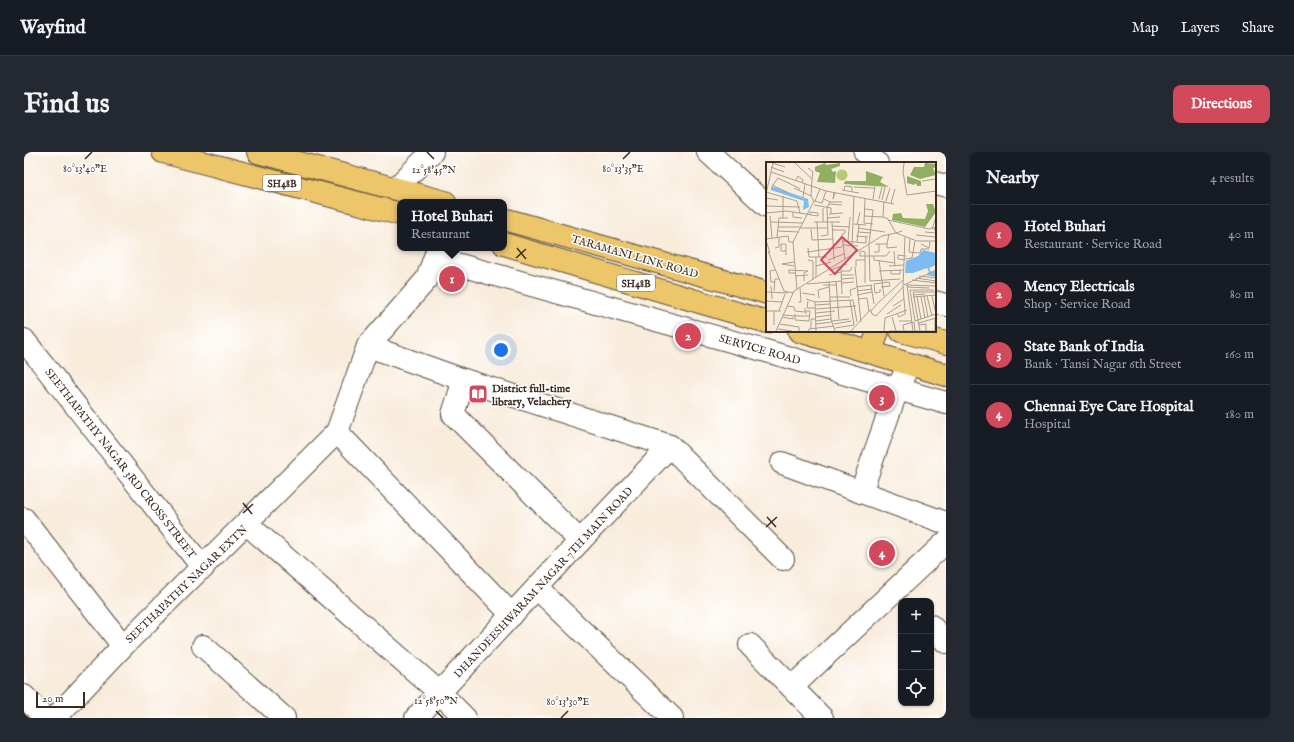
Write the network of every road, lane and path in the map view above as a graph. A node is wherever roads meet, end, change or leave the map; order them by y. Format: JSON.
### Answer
{"nodes":[{"id":1,"x":163,"y":152,"type":"edge"},
{"id":2,"x":258,"y":152,"type":"edge"},
{"id":3,"x":432,"y":152,"type":"edge"},
{"id":4,"x":708,"y":152,"type":"edge"},
{"id":5,"x":936,"y":183,"type":"edge"},
{"id":6,"x":946,"y":186,"type":"edge"},
{"id":7,"x":396,"y":188,"type":"junction"},
{"id":8,"x":434,"y":199,"type":"edge"},
{"id":9,"x":766,"y":205,"type":"edge"},
{"id":10,"x":397,"y":213,"type":"edge"},
{"id":11,"x":507,"y":220,"type":"edge"},
{"id":12,"x":507,"y":245,"type":"edge"},
{"id":13,"x":436,"y":253,"type":"edge"},
{"id":14,"x":766,"y":293,"type":"edge"},
{"id":15,"x":936,"y":302,"type":"edge"},
{"id":16,"x":946,"y":305,"type":"edge"},
{"id":17,"x":766,"y":322,"type":"edge"},
{"id":18,"x":802,"y":332,"type":"edge"},
{"id":19,"x":878,"y":332,"type":"edge"},
{"id":20,"x":905,"y":332,"type":"edge"},
{"id":21,"x":946,"y":343,"type":"edge"},
{"id":22,"x":368,"y":346,"type":"junction"},
{"id":23,"x":27,"y":351,"type":"edge"},
{"id":24,"x":871,"y":352,"type":"junction"},
{"id":25,"x":909,"y":364,"type":"junction"},
{"id":26,"x":946,"y":375,"type":"edge"},
{"id":27,"x":464,"y":380,"type":"junction"},
{"id":28,"x":897,"y":390,"type":"junction"},
{"id":29,"x":946,"y":403,"type":"edge"},
{"id":30,"x":337,"y":432,"type":"junction"},
{"id":31,"x":670,"y":446,"type":"junction"},
{"id":32,"x":782,"y":463,"type":"dead end"},
{"id":33,"x":861,"y":492,"type":"junction"},
{"id":34,"x":24,"y":520,"type":"edge"},
{"id":35,"x":946,"y":523,"type":"edge"},
{"id":36,"x":247,"y":524,"type":"junction"},
{"id":37,"x":580,"y":541,"type":"junction"},
{"id":38,"x":946,"y":542,"type":"edge"},
{"id":39,"x":783,"y":558,"type":"dead end"},
{"id":40,"x":203,"y":568,"type":"junction"},
{"id":41,"x":537,"y":588,"type":"junction"},
{"id":42,"x":901,"y":595,"type":"edge"},
{"id":43,"x":512,"y":615,"type":"junction"},
{"id":44,"x":934,"y":629,"type":"edge"},
{"id":45,"x":946,"y":642,"type":"edge"},
{"id":46,"x":750,"y":645,"type":"dead end"},
{"id":47,"x":123,"y":646,"type":"junction"},
{"id":48,"x":202,"y":646,"type":"dead end"},
{"id":49,"x":792,"y":687,"type":"junction"},
{"id":50,"x":440,"y":693,"type":"junction"},
{"id":51,"x":24,"y":696,"type":"edge"},
{"id":52,"x":45,"y":718,"type":"edge"},
{"id":53,"x":55,"y":718,"type":"edge"},
{"id":54,"x":284,"y":718,"type":"edge"},
{"id":55,"x":416,"y":718,"type":"edge"},
{"id":56,"x":465,"y":718,"type":"edge"},
{"id":57,"x":672,"y":718,"type":"edge"},
{"id":58,"x":822,"y":718,"type":"edge"}],
"edges":[{"from":1,"to":10,"type":"main road","number":"SH48B"},
{"from":2,"to":7,"type":"main road","number":"SH48B"},
{"from":3,"to":7,"type":"street"},
{"from":4,"to":9,"type":"street"},
{"from":5,"to":6,"type":"street"},
{"from":7,"to":8,"type":"main road","number":"SH48B"},
{"from":11,"to":14,"type":"main road","name":"TARAMANI LINK ROAD","number":"SH48B"},
{"from":12,"to":17,"type":"main road","number":"SH48B"},
{"from":13,"to":22,"type":"street","name":"SEETHAPATHY NAGAR EXTN"},
{"from":13,"to":28,"type":"street","name":"SERVICE ROAD"},
{"from":15,"to":16,"type":"street"},
{"from":18,"to":24,"type":"main road"},
{"from":19,"to":24,"type":"main road"},
{"from":20,"to":21,"type":"main road"},
{"from":22,"to":27,"type":"street"},
{"from":22,"to":30,"type":"street","name":"SEETHAPATHY NAGAR EXTN"},
{"from":23,"to":40,"type":"street","name":"SEETHAPATHY NAGAR 3RD CROSS STREET"},
{"from":24,"to":25,"type":"main road"},
{"from":25,"to":26,"type":"main road"},
{"from":25,"to":28,"type":"street"},
{"from":27,"to":31,"type":"street"},
{"from":27,"to":37,"type":"street"},
{"from":28,"to":29,"type":"street","name":"SERVICE ROAD"},
{"from":28,"to":33,"type":"street"},
{"from":30,"to":36,"type":"street","name":"SEETHAPATHY NAGAR EXTN"},
{"from":30,"to":43,"type":"street"},
{"from":31,"to":37,"type":"street","name":"DHANDEESHWARAM NAGAR 7TH MAIN ROAD"},
{"from":31,"to":39,"type":"street"},
{"from":32,"to":33,"type":"street"},
{"from":33,"to":35,"type":"street"},
{"from":34,"to":47,"type":"street"},
{"from":36,"to":40,"type":"street","name":"SEETHAPATHY NAGAR EXTN"},
{"from":36,"to":50,"type":"street"},
{"from":37,"to":41,"type":"street","name":"DHANDEESHWARAM NAGAR 7TH MAIN ROAD"},
{"from":38,"to":42,"type":"street"},
{"from":40,"to":47,"type":"street","name":"SEETHAPATHY NAGAR EXTN"},
{"from":41,"to":43,"type":"street","name":"DHANDEESHWARAM NAGAR 7TH MAIN ROAD"},
{"from":41,"to":57,"type":"street"},
{"from":42,"to":49,"type":"street"},
{"from":43,"to":50,"type":"street","name":"DHANDEESHWARAM NAGAR 7TH MAIN ROAD"},
{"from":44,"to":45,"type":"street"},
{"from":46,"to":49,"type":"street"},
{"from":47,"to":53,"type":"street","name":"SEETHAPATHY NAGAR EXTN"},
{"from":48,"to":54,"type":"street"},
{"from":49,"to":58,"type":"street"},
{"from":50,"to":55,"type":"street","name":"DHANDEESHWARAM NAGAR 7TH MAIN ROAD"},
{"from":50,"to":56,"type":"street"},
{"from":51,"to":52,"type":"street"}]}
